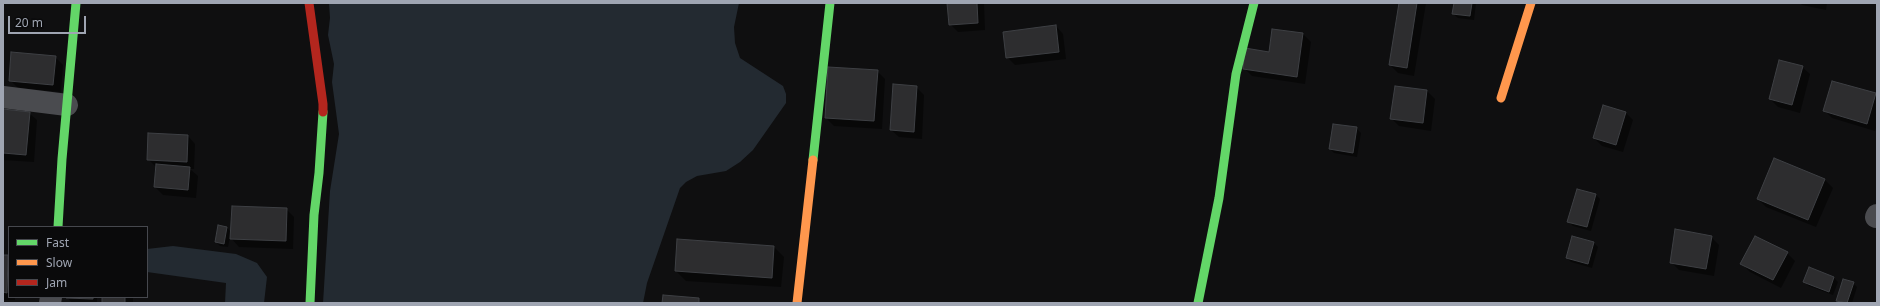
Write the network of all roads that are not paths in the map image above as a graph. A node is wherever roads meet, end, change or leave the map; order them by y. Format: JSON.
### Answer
{"nodes":[{"id":1,"x":76,"y":3,"type":"edge"},
{"id":2,"x":309,"y":3,"type":"edge"},
{"id":3,"x":830,"y":3,"type":"edge"},
{"id":4,"x":1254,"y":3,"type":"edge"},
{"id":5,"x":1531,"y":3,"type":"edge"},
{"id":6,"x":3,"y":97,"type":"edge"},
{"id":7,"x":1501,"y":98,"type":"dead end"},
{"id":8,"x":67,"y":105,"type":"junction"},
{"id":9,"x":58,"y":226,"type":"edge"},
{"id":10,"x":310,"y":303,"type":"edge"},
{"id":11,"x":797,"y":303,"type":"edge"},
{"id":12,"x":1198,"y":303,"type":"edge"}],
"edges":[{"from":1,"to":8,"type":"street"},
{"from":2,"to":10,"type":"street"},
{"from":3,"to":11,"type":"street"},
{"from":4,"to":12,"type":"street"},
{"from":5,"to":7,"type":"street"},
{"from":6,"to":8,"type":"street"},
{"from":8,"to":9,"type":"street"}]}
